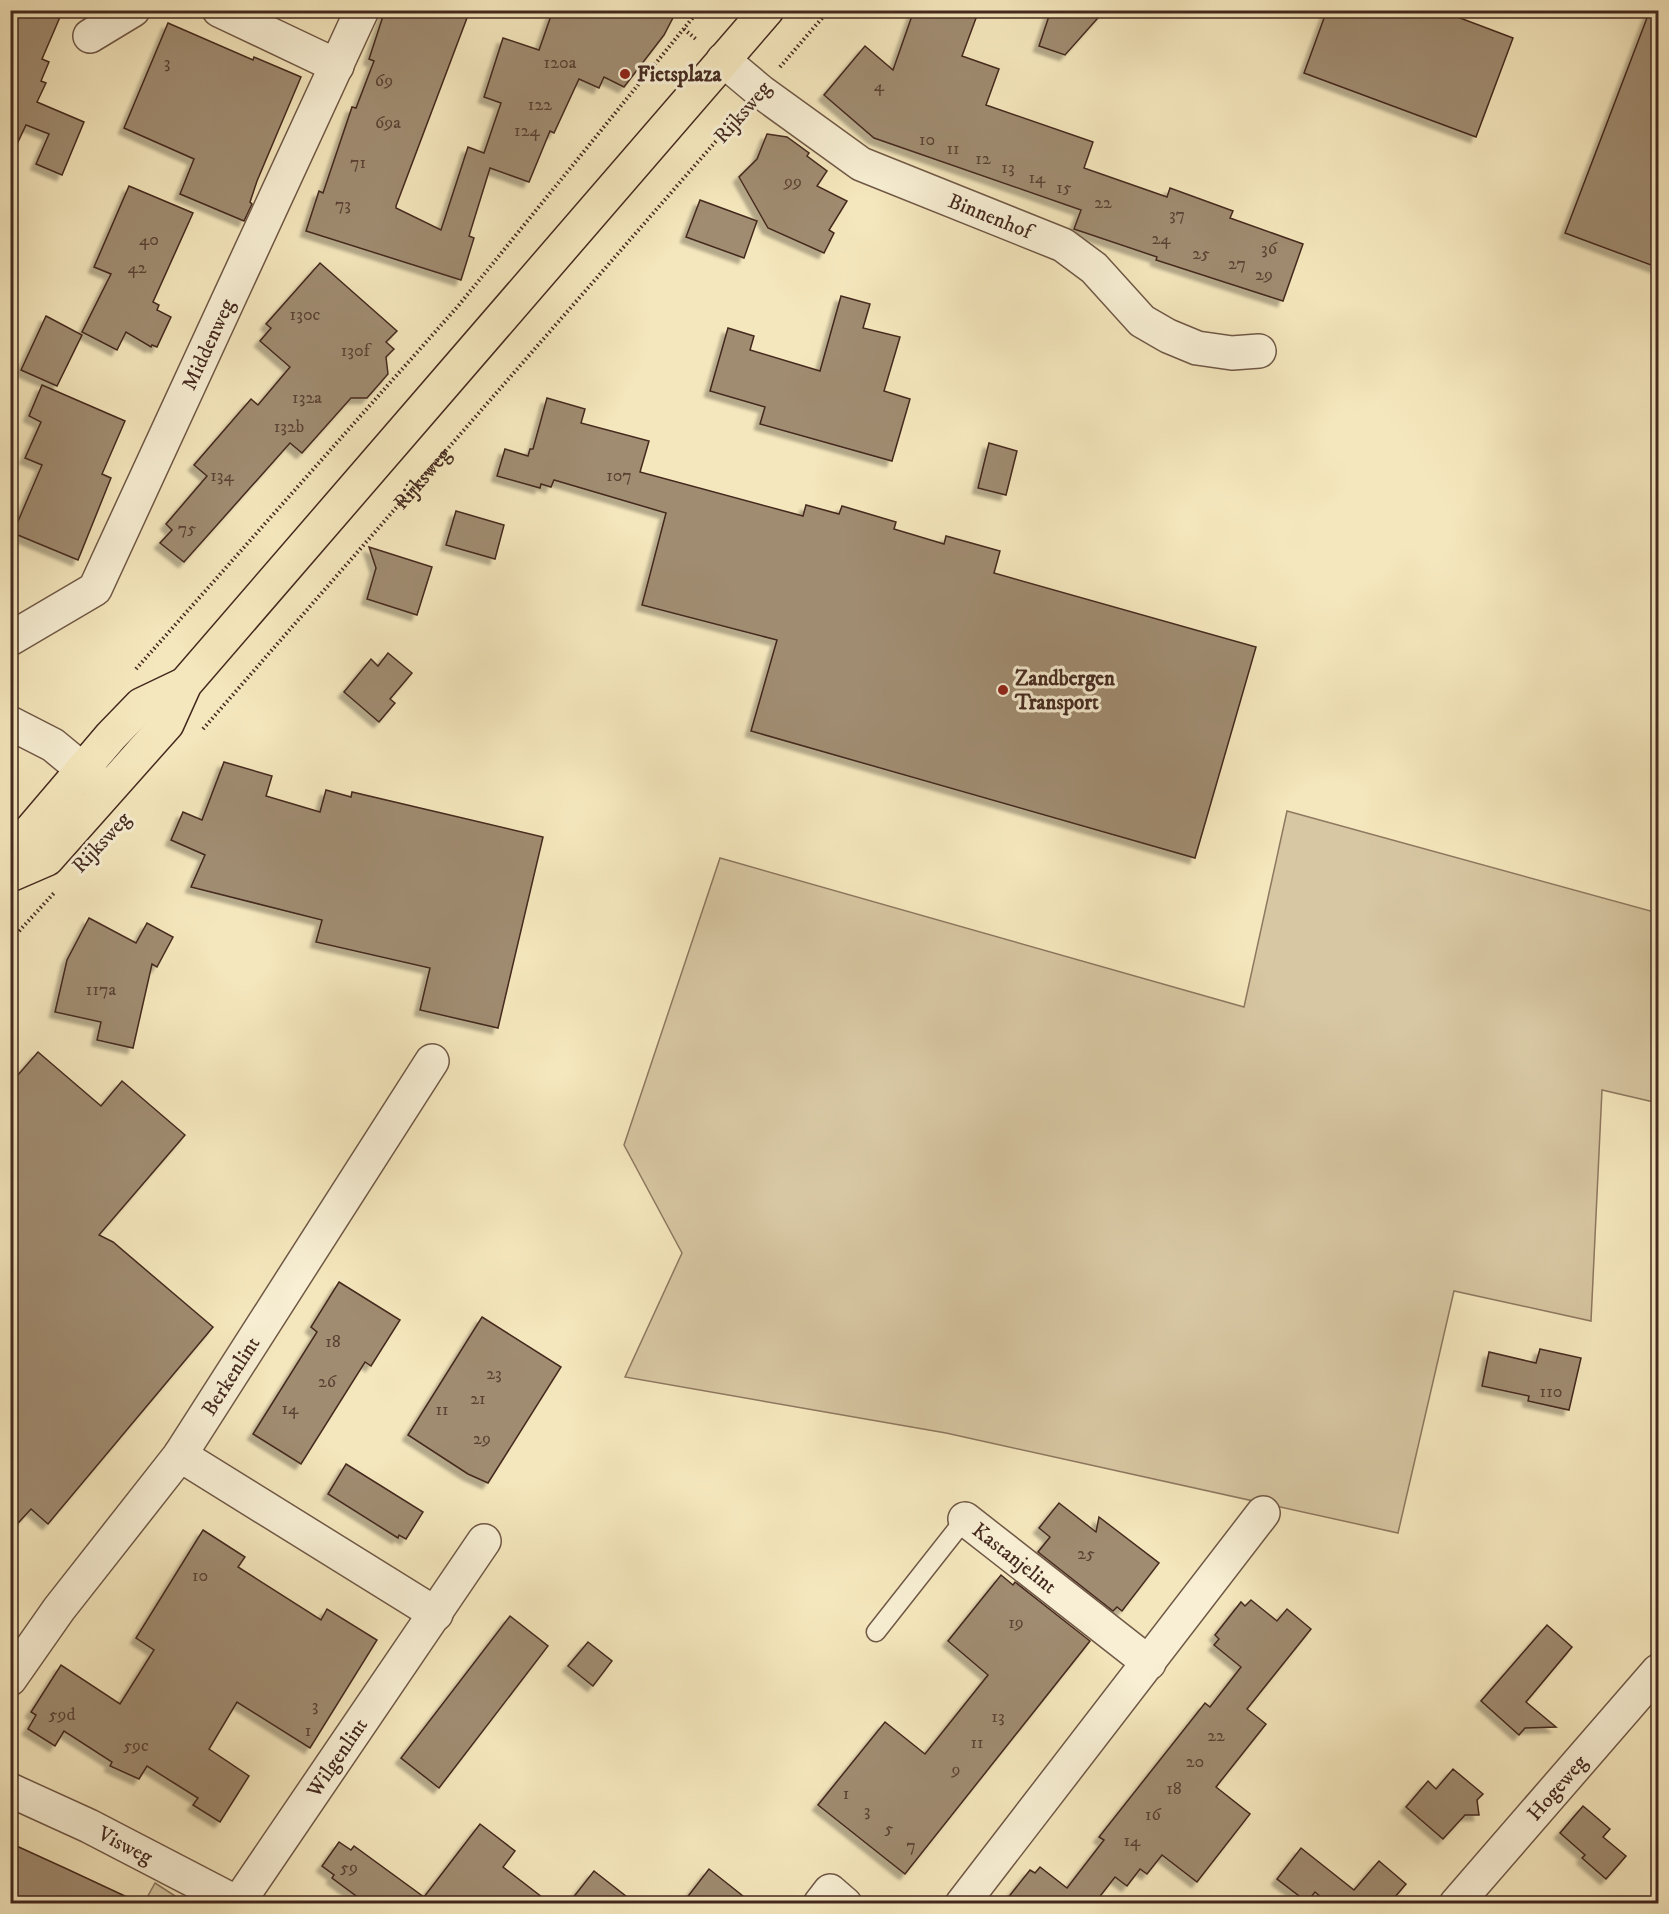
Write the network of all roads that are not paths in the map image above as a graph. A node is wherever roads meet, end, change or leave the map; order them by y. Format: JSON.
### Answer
{"nodes":[{"id":1,"x":133,"y":10,"type":"edge"},
{"id":2,"x":219,"y":10,"type":"edge"},
{"id":3,"x":362,"y":10,"type":"edge"},
{"id":4,"x":767,"y":10,"type":"edge"},
{"id":5,"x":90,"y":36,"type":"dead end"},
{"id":6,"x":723,"y":60,"type":"junction"},
{"id":7,"x":337,"y":66,"type":"junction"},
{"id":8,"x":1259,"y":351,"type":"dead end"},
{"id":9,"x":10,"y":639,"type":"edge"},
{"id":10,"x":185,"y":684,"type":"junction"},
{"id":11,"x":10,"y":723,"type":"edge"},
{"id":12,"x":83,"y":768,"type":"junction"},
{"id":13,"x":108,"y":791,"type":"junction"},
{"id":14,"x":10,"y":866,"type":"edge"},
{"id":15,"x":10,"y":875,"type":"edge"},
{"id":16,"x":432,"y":1061,"type":"dead end"},
{"id":17,"x":180,"y":1455,"type":"junction"},
{"id":18,"x":1263,"y":1514,"type":"dead end"},
{"id":19,"x":965,"y":1519,"type":"joint"},
{"id":20,"x":484,"y":1541,"type":"dead end"},
{"id":21,"x":436,"y":1614,"type":"junction"},
{"id":22,"x":876,"y":1632,"type":"dead end"},
{"id":23,"x":1149,"y":1663,"type":"junction"},
{"id":24,"x":1659,"y":1671,"type":"edge"},
{"id":25,"x":10,"y":1678,"type":"edge"},
{"id":26,"x":10,"y":1790,"type":"edge"},
{"id":27,"x":239,"y":1903,"type":"edge"},
{"id":28,"x":820,"y":1904,"type":"edge"},
{"id":29,"x":845,"y":1904,"type":"edge"},
{"id":30,"x":962,"y":1904,"type":"edge"},
{"id":31,"x":1456,"y":1904,"type":"edge"}],
"edges":[{"from":1,"to":5,"type":"street"},
{"from":2,"to":7,"type":"street"},
{"from":3,"to":7,"type":"street","name":"Middenweg"},
{"from":4,"to":6,"type":"main road","name":"Rijksweg"},
{"from":6,"to":8,"type":"street","name":"Binnenhof"},
{"from":6,"to":10,"type":"main road","name":"Rijksweg"},
{"from":7,"to":9,"type":"street","name":"Middenweg"},
{"from":10,"to":12,"type":"main road","name":"Rijksweg"},
{"from":10,"to":13,"type":"main road","name":"Rijksweg"},
{"from":11,"to":12,"type":"street"},
{"from":12,"to":13,"type":"street"},
{"from":12,"to":14,"type":"main road","name":"Rijksweg"},
{"from":13,"to":15,"type":"main road","name":"Rijksweg"},
{"from":16,"to":17,"type":"street","name":"Berkenlint"},
{"from":17,"to":21,"type":"street"},
{"from":17,"to":25,"type":"street","name":"Berkenlint"},
{"from":18,"to":23,"type":"street"},
{"from":19,"to":22,"type":"lane","name":"Kastanjelint"},
{"from":19,"to":23,"type":"street","name":"Kastanjelint"},
{"from":20,"to":21,"type":"street","name":"Wilgenlint"},
{"from":21,"to":27,"type":"street","name":"Wilgenlint"},
{"from":23,"to":30,"type":"street"},
{"from":24,"to":31,"type":"street","name":"Hogeweg"},
{"from":26,"to":27,"type":"street","name":"Visweg"},
{"from":28,"to":29,"type":"street"}]}
